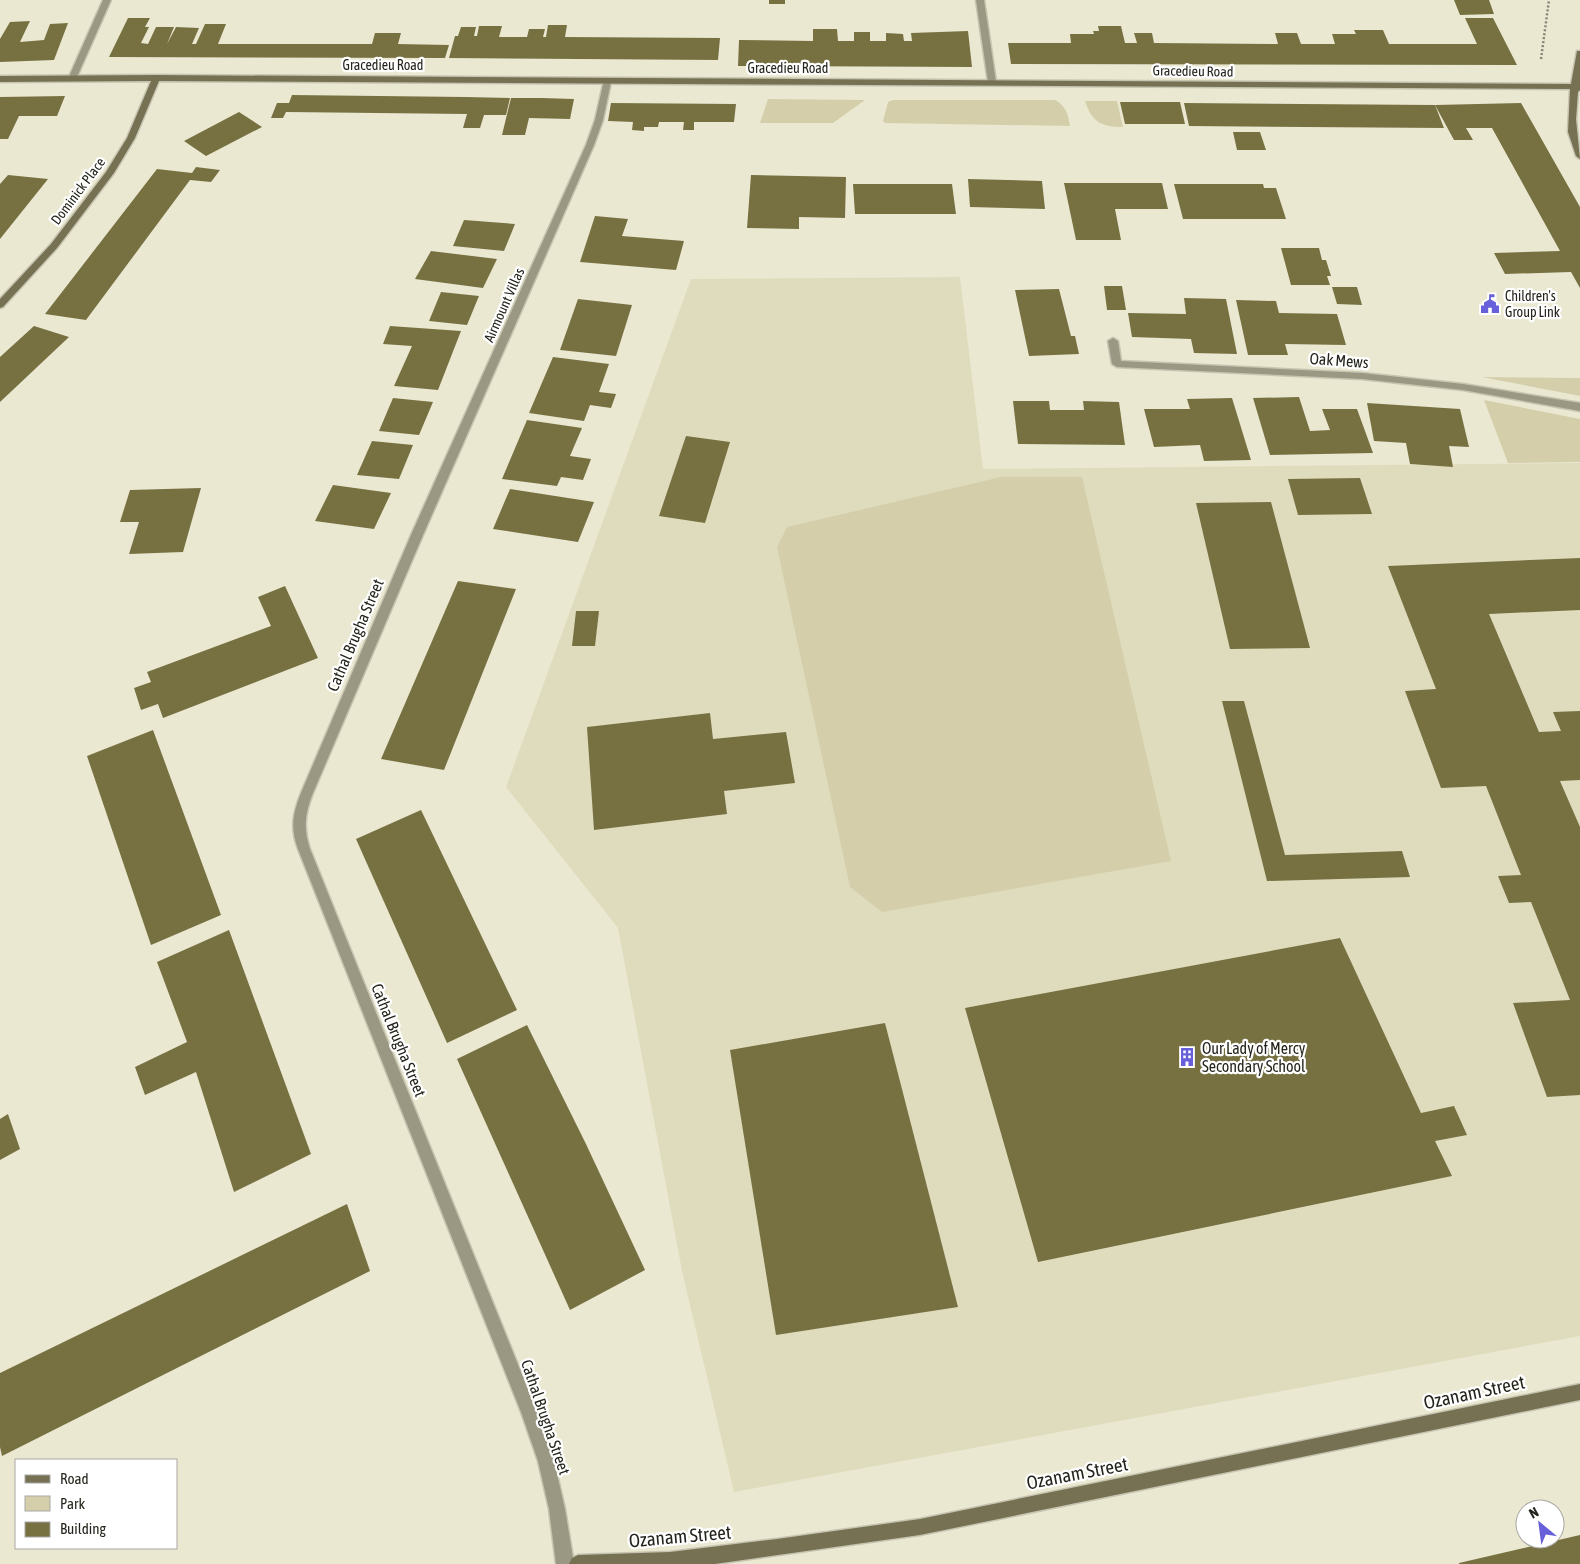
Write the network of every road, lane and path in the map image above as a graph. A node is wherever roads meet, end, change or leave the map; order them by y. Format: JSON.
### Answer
{"nodes":[{"id":1,"x":107,"y":0,"type":"edge"},
{"id":2,"x":980,"y":0,"type":"edge"},
{"id":3,"x":1549,"y":0,"type":"edge"},
{"id":4,"x":1580,"y":53,"type":"edge"},
{"id":5,"x":1540,"y":64,"type":"dead end"},
{"id":6,"x":156,"y":78,"type":"junction"},
{"id":7,"x":0,"y":79,"type":"edge"},
{"id":8,"x":72,"y":79,"type":"junction"},
{"id":9,"x":607,"y":82,"type":"junction"},
{"id":10,"x":992,"y":82,"type":"junction"},
{"id":11,"x":1578,"y":87,"type":"edge"},
{"id":12,"x":1580,"y":156,"type":"edge"},
{"id":13,"x":0,"y":306,"type":"edge"},
{"id":14,"x":1113,"y":341,"type":"dead end"},
{"id":15,"x":1580,"y":407,"type":"edge"},
{"id":16,"x":417,"y":535,"type":"joint"},
{"id":17,"x":1580,"y":1392,"type":"edge"},
{"id":18,"x":566,"y":1564,"type":"edge"},
{"id":19,"x":578,"y":1564,"type":"edge"}],
"edges":[{"from":1,"to":8,"type":"street"},
{"from":2,"to":10,"type":"street"},
{"from":3,"to":5,"type":"path"},
{"from":4,"to":11,"type":"street"},
{"from":6,"to":8,"type":"street","name":"Gracedieu Road"},
{"from":6,"to":9,"type":"street","name":"Gracedieu Road"},
{"from":6,"to":13,"type":"street","name":"Dominick Place"},
{"from":7,"to":8,"type":"street","name":"Gracedieu Road"},
{"from":9,"to":10,"type":"street","name":"Gracedieu Road"},
{"from":9,"to":16,"type":"street","name":"Airmount Villas"},
{"from":10,"to":11,"type":"street","name":"Gracedieu Road"},
{"from":11,"to":12,"type":"street"},
{"from":14,"to":15,"type":"street","name":"Oak Mews"},
{"from":16,"to":18,"type":"street","name":"Cathal Brugha Street"},
{"from":17,"to":19,"type":"street","name":"Ozanam Street"}]}
